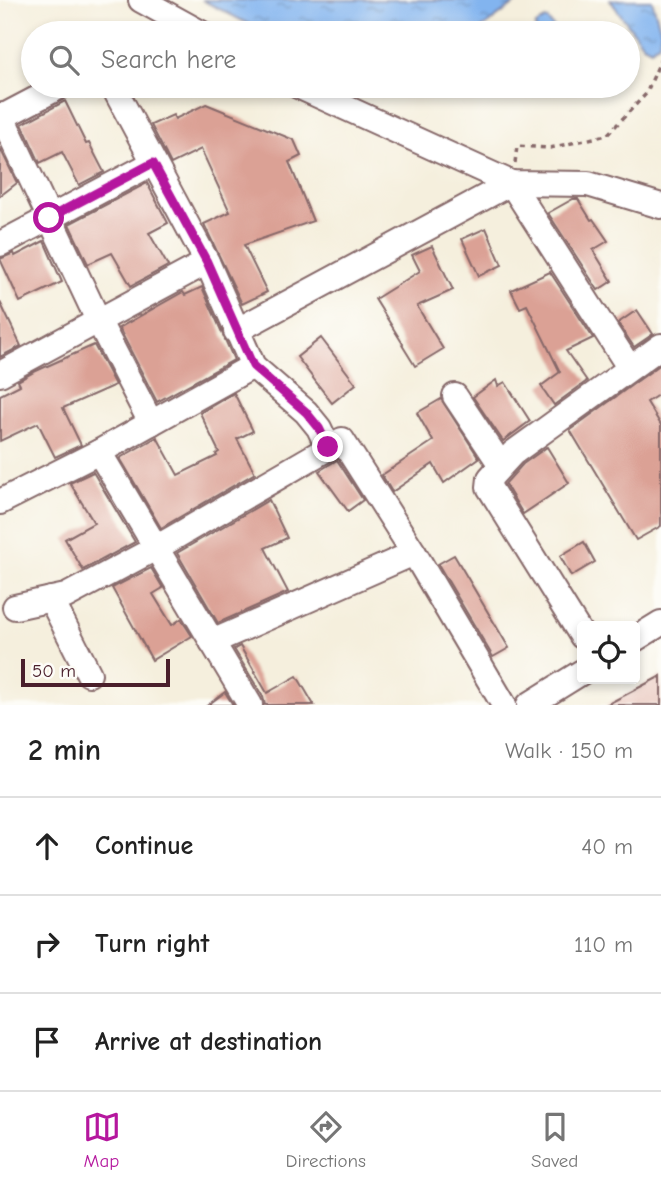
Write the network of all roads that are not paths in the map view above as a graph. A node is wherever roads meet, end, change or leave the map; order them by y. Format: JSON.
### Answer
{"nodes":[{"id":1,"x":141,"y":0,"type":"edge"},
{"id":2,"x":179,"y":21,"type":"edge"},
{"id":3,"x":37,"y":98,"type":"edge"},
{"id":4,"x":119,"y":98,"type":"edge"},
{"id":5,"x":324,"y":98,"type":"edge"},
{"id":6,"x":1,"y":116,"type":"edge"},
{"id":7,"x":153,"y":163,"type":"junction"},
{"id":8,"x":511,"y":183,"type":"junction"},
{"id":9,"x":661,"y":206,"type":"edge"},
{"id":10,"x":49,"y":218,"type":"junction"},
{"id":11,"x":0,"y":244,"type":"edge"},
{"id":12,"x":207,"y":262,"type":"junction"},
{"id":13,"x":98,"y":320,"type":"junction"},
{"id":14,"x":236,"y":331,"type":"junction"},
{"id":15,"x":661,"y":346,"type":"edge"},
{"id":16,"x":253,"y":366,"type":"junction"},
{"id":17,"x":629,"y":367,"type":"junction"},
{"id":18,"x":0,"y":374,"type":"edge"},
{"id":19,"x":455,"y":396,"type":"dead end"},
{"id":20,"x":151,"y":423,"type":"junction"},
{"id":21,"x":328,"y":447,"type":"junction"},
{"id":22,"x":99,"y":452,"type":"junction"},
{"id":23,"x":500,"y":465,"type":"junction"},
{"id":24,"x":0,"y":502,"type":"edge"},
{"id":25,"x":156,"y":548,"type":"junction"},
{"id":26,"x":414,"y":553,"type":"junction"},
{"id":27,"x":51,"y":599,"type":"junction"},
{"id":28,"x":15,"y":607,"type":"dead end"},
{"id":29,"x":661,"y":623,"type":"edge"},
{"id":30,"x":577,"y":628,"type":"edge"},
{"id":31,"x":640,"y":636,"type":"edge"},
{"id":32,"x":212,"y":642,"type":"junction"},
{"id":33,"x":89,"y":674,"type":"dead end"},
{"id":34,"x":577,"y":675,"type":"edge"},
{"id":35,"x":250,"y":705,"type":"edge"},
{"id":36,"x":503,"y":705,"type":"edge"},
{"id":37,"x":529,"y":705,"type":"edge"}],
"edges":[{"from":1,"to":2,"type":"street"},
{"from":3,"to":6,"type":"street"},
{"from":4,"to":7,"type":"street"},
{"from":5,"to":8,"type":"street"},
{"from":6,"to":10,"type":"street"},
{"from":7,"to":10,"type":"street"},
{"from":7,"to":12,"type":"street"},
{"from":8,"to":9,"type":"street"},
{"from":8,"to":14,"type":"street"},
{"from":8,"to":17,"type":"street"},
{"from":10,"to":11,"type":"street"},
{"from":10,"to":13,"type":"street"},
{"from":12,"to":13,"type":"street"},
{"from":12,"to":14,"type":"street"},
{"from":13,"to":18,"type":"street"},
{"from":13,"to":20,"type":"street"},
{"from":14,"to":16,"type":"street"},
{"from":15,"to":17,"type":"street"},
{"from":16,"to":20,"type":"street"},
{"from":16,"to":21,"type":"street"},
{"from":17,"to":23,"type":"street"},
{"from":19,"to":23,"type":"street"},
{"from":20,"to":22,"type":"street"},
{"from":21,"to":25,"type":"street"},
{"from":21,"to":26,"type":"street"},
{"from":22,"to":24,"type":"street"},
{"from":22,"to":25,"type":"street"},
{"from":23,"to":30,"type":"street"},
{"from":25,"to":27,"type":"street"},
{"from":25,"to":32,"type":"street"},
{"from":26,"to":32,"type":"street"},
{"from":26,"to":36,"type":"street"},
{"from":27,"to":28,"type":"street"},
{"from":27,"to":33,"type":"street"},
{"from":29,"to":31,"type":"street"},
{"from":32,"to":35,"type":"street"},
{"from":34,"to":37,"type":"street"}]}
